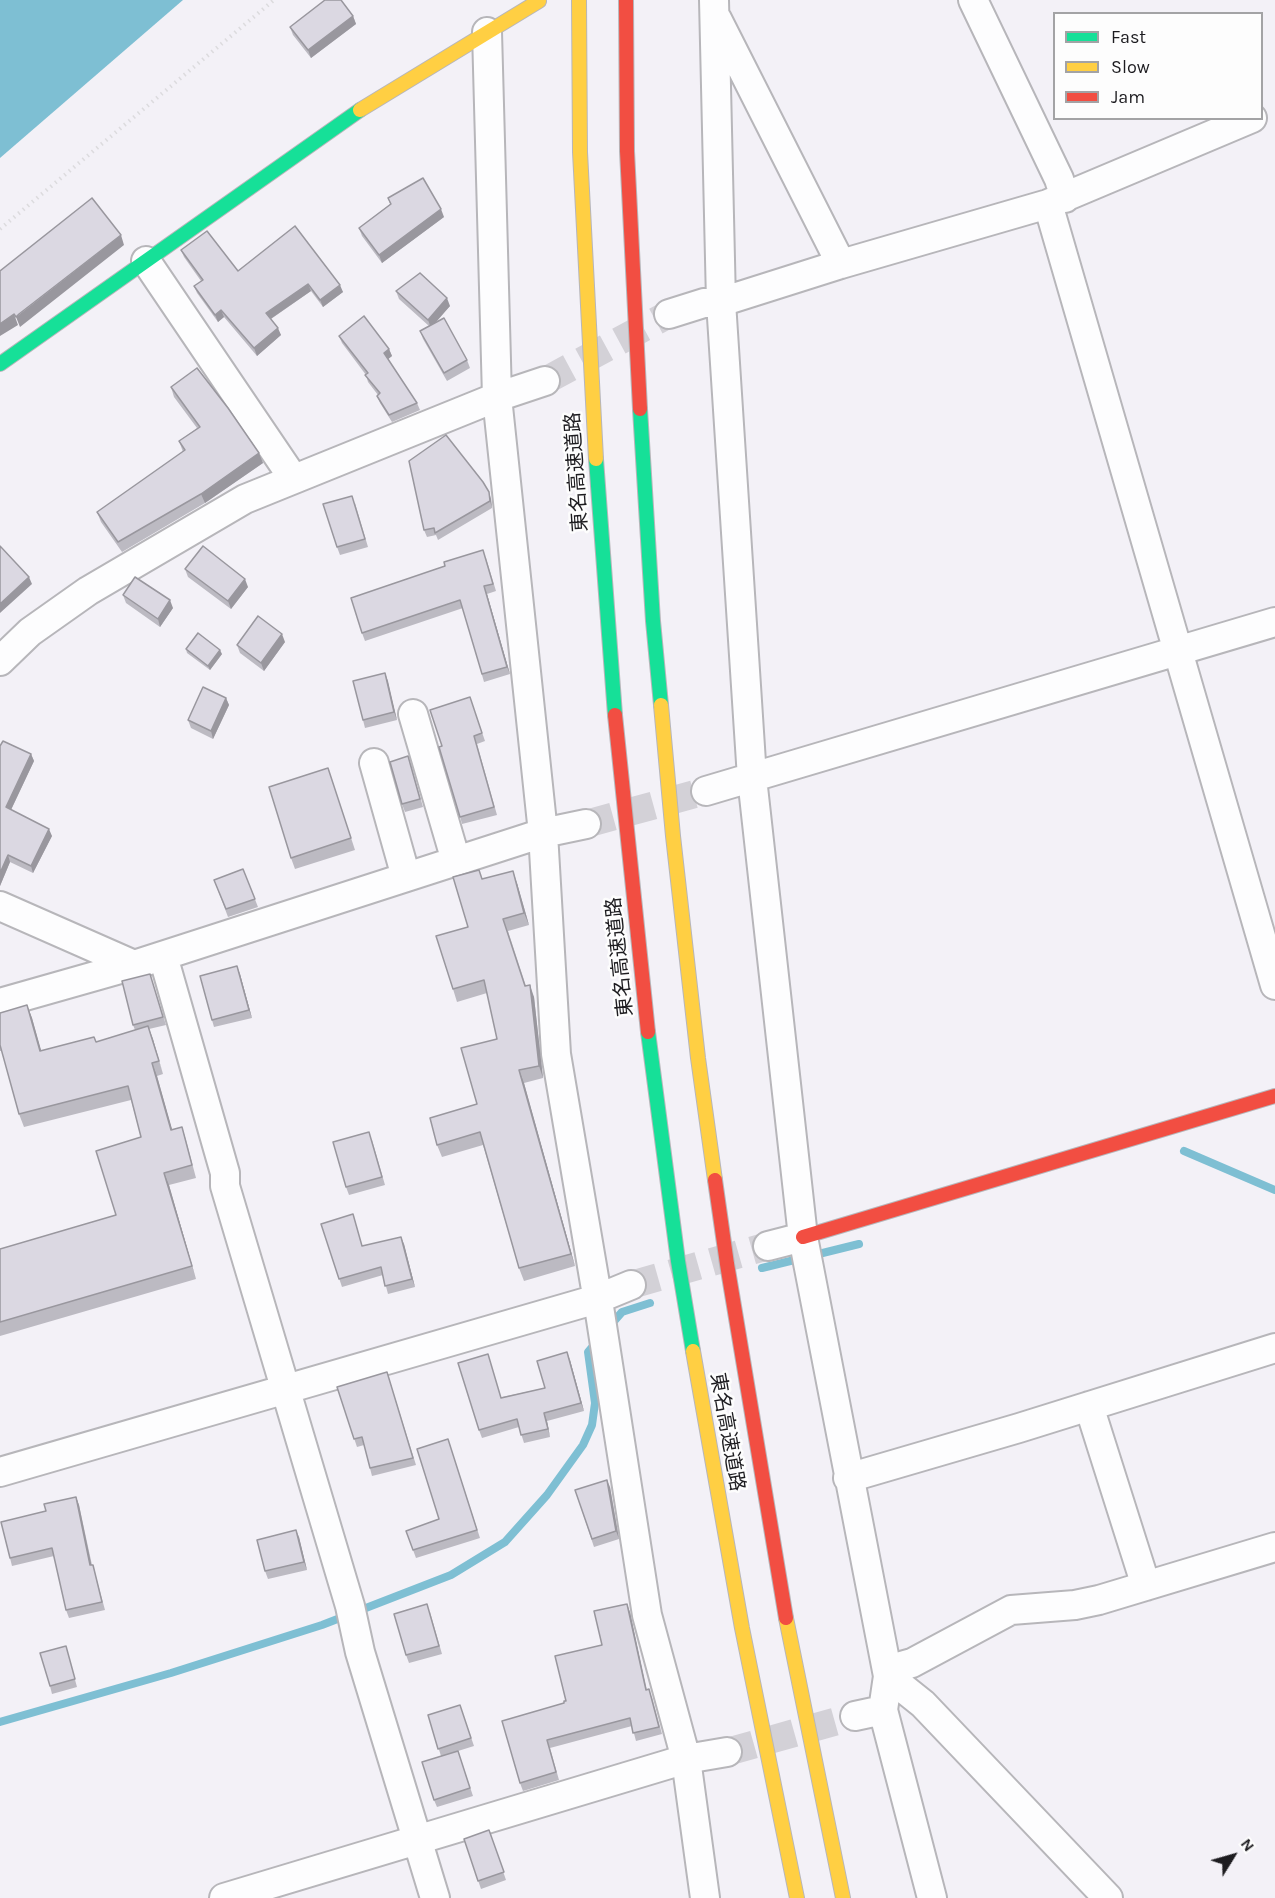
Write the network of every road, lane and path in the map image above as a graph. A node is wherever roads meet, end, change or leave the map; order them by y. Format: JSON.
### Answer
{"nodes":[{"id":1,"x":274,"y":0,"type":"edge"},
{"id":2,"x":579,"y":0,"type":"edge"},
{"id":3,"x":626,"y":0,"type":"edge"},
{"id":4,"x":973,"y":0,"type":"edge"},
{"id":5,"x":539,"y":1,"type":"edge"},
{"id":6,"x":714,"y":6,"type":"edge"},
{"id":7,"x":487,"y":32,"type":"junction"},
{"id":8,"x":1247,"y":120,"type":"edge"},
{"id":9,"x":1056,"y":201,"type":"junction"},
{"id":10,"x":0,"y":229,"type":"edge"},
{"id":11,"x":147,"y":261,"type":"junction"},
{"id":12,"x":841,"y":264,"type":"junction"},
{"id":13,"x":721,"y":302,"type":"junction"},
{"id":14,"x":669,"y":314,"type":"tunnel mouth"},
{"id":15,"x":0,"y":364,"type":"edge"},
{"id":16,"x":545,"y":381,"type":"tunnel mouth"},
{"id":17,"x":497,"y":397,"type":"junction"},
{"id":18,"x":293,"y":478,"type":"junction"},
{"id":19,"x":1275,"y":622,"type":"edge"},
{"id":20,"x":1178,"y":651,"type":"junction"},
{"id":21,"x":0,"y":661,"type":"edge"},
{"id":22,"x":413,"y":714,"type":"dead end"},
{"id":23,"x":374,"y":763,"type":"dead end"},
{"id":24,"x":752,"y":778,"type":"junction"},
{"id":25,"x":706,"y":790,"type":"tunnel mouth"},
{"id":26,"x":586,"y":824,"type":"tunnel mouth"},
{"id":27,"x":543,"y":832,"type":"junction"},
{"id":28,"x":456,"y":861,"type":"junction"},
{"id":29,"x":406,"y":877,"type":"junction"},
{"id":30,"x":0,"y":906,"type":"edge"},
{"id":31,"x":163,"y":956,"type":"junction"},
{"id":32,"x":134,"y":965,"type":"junction"},
{"id":33,"x":1275,"y":985,"type":"edge"},
{"id":34,"x":0,"y":1003,"type":"edge"},
{"id":35,"x":1275,"y":1096,"type":"edge"},
{"id":36,"x":803,"y":1239,"type":"junction"},
{"id":37,"x":768,"y":1246,"type":"tunnel mouth"},
{"id":38,"x":631,"y":1285,"type":"tunnel mouth"},
{"id":39,"x":598,"y":1306,"type":"junction"},
{"id":40,"x":1275,"y":1348,"type":"edge"},
{"id":41,"x":285,"y":1390,"type":"junction"},
{"id":42,"x":1089,"y":1406,"type":"junction"},
{"id":43,"x":0,"y":1472,"type":"edge"},
{"id":44,"x":848,"y":1478,"type":"junction"},
{"id":45,"x":1274,"y":1550,"type":"edge"},
{"id":46,"x":1146,"y":1586,"type":"junction"},
{"id":47,"x":887,"y":1673,"type":"junction"},
{"id":48,"x":883,"y":1710,"type":"junction"},
{"id":49,"x":855,"y":1716,"type":"tunnel mouth"},
{"id":50,"x":727,"y":1752,"type":"tunnel mouth"},
{"id":51,"x":686,"y":1759,"type":"junction"},
{"id":52,"x":417,"y":1841,"type":"junction"},
{"id":53,"x":224,"y":1898,"type":"edge"},
{"id":54,"x":435,"y":1898,"type":"edge"},
{"id":55,"x":705,"y":1898,"type":"edge"},
{"id":56,"x":797,"y":1898,"type":"edge"},
{"id":57,"x":843,"y":1898,"type":"edge"},
{"id":58,"x":932,"y":1898,"type":"edge"},
{"id":59,"x":1108,"y":1898,"type":"edge"}],
"edges":[{"from":1,"to":10,"type":"path"},
{"from":2,"to":56,"type":"main road","name":"東名高速道路"},
{"from":3,"to":57,"type":"main road","name":"東名高速道路"},
{"from":4,"to":9,"type":"street"},
{"from":5,"to":7,"type":"main road"},
{"from":6,"to":12,"type":"street"},
{"from":6,"to":13,"type":"street"},
{"from":7,"to":11,"type":"main road"},
{"from":7,"to":17,"type":"street"},
{"from":8,"to":9,"type":"street"},
{"from":9,"to":12,"type":"street"},
{"from":9,"to":20,"type":"street"},
{"from":11,"to":15,"type":"main road"},
{"from":11,"to":18,"type":"street"},
{"from":12,"to":13,"type":"street"},
{"from":13,"to":14,"type":"street"},
{"from":13,"to":24,"type":"street"},
{"from":16,"to":17,"type":"street"},
{"from":17,"to":18,"type":"street"},
{"from":17,"to":27,"type":"street"},
{"from":18,"to":21,"type":"street"},
{"from":19,"to":20,"type":"street"},
{"from":20,"to":24,"type":"street"},
{"from":20,"to":33,"type":"street"},
{"from":22,"to":28,"type":"street"},
{"from":23,"to":29,"type":"street"},
{"from":24,"to":25,"type":"street"},
{"from":24,"to":36,"type":"street"},
{"from":26,"to":27,"type":"street"},
{"from":27,"to":28,"type":"street"},
{"from":27,"to":39,"type":"street"},
{"from":28,"to":29,"type":"street"},
{"from":29,"to":31,"type":"street"},
{"from":30,"to":32,"type":"street"},
{"from":31,"to":32,"type":"street"},
{"from":31,"to":41,"type":"street"},
{"from":32,"to":34,"type":"street"},
{"from":35,"to":36,"type":"main road"},
{"from":36,"to":37,"type":"street"},
{"from":36,"to":44,"type":"street"},
{"from":38,"to":39,"type":"street"},
{"from":39,"to":41,"type":"street"},
{"from":39,"to":51,"type":"street"},
{"from":40,"to":42,"type":"street"},
{"from":41,"to":43,"type":"street"},
{"from":41,"to":52,"type":"street"},
{"from":42,"to":44,"type":"street"},
{"from":42,"to":46,"type":"street"},
{"from":44,"to":47,"type":"street"},
{"from":45,"to":46,"type":"street"},
{"from":46,"to":47,"type":"street"},
{"from":47,"to":48,"type":"street"},
{"from":47,"to":59,"type":"street"},
{"from":48,"to":49,"type":"street"},
{"from":48,"to":58,"type":"street"},
{"from":50,"to":51,"type":"street"},
{"from":51,"to":52,"type":"street"},
{"from":51,"to":55,"type":"street"},
{"from":52,"to":53,"type":"street"},
{"from":52,"to":54,"type":"street"}]}
